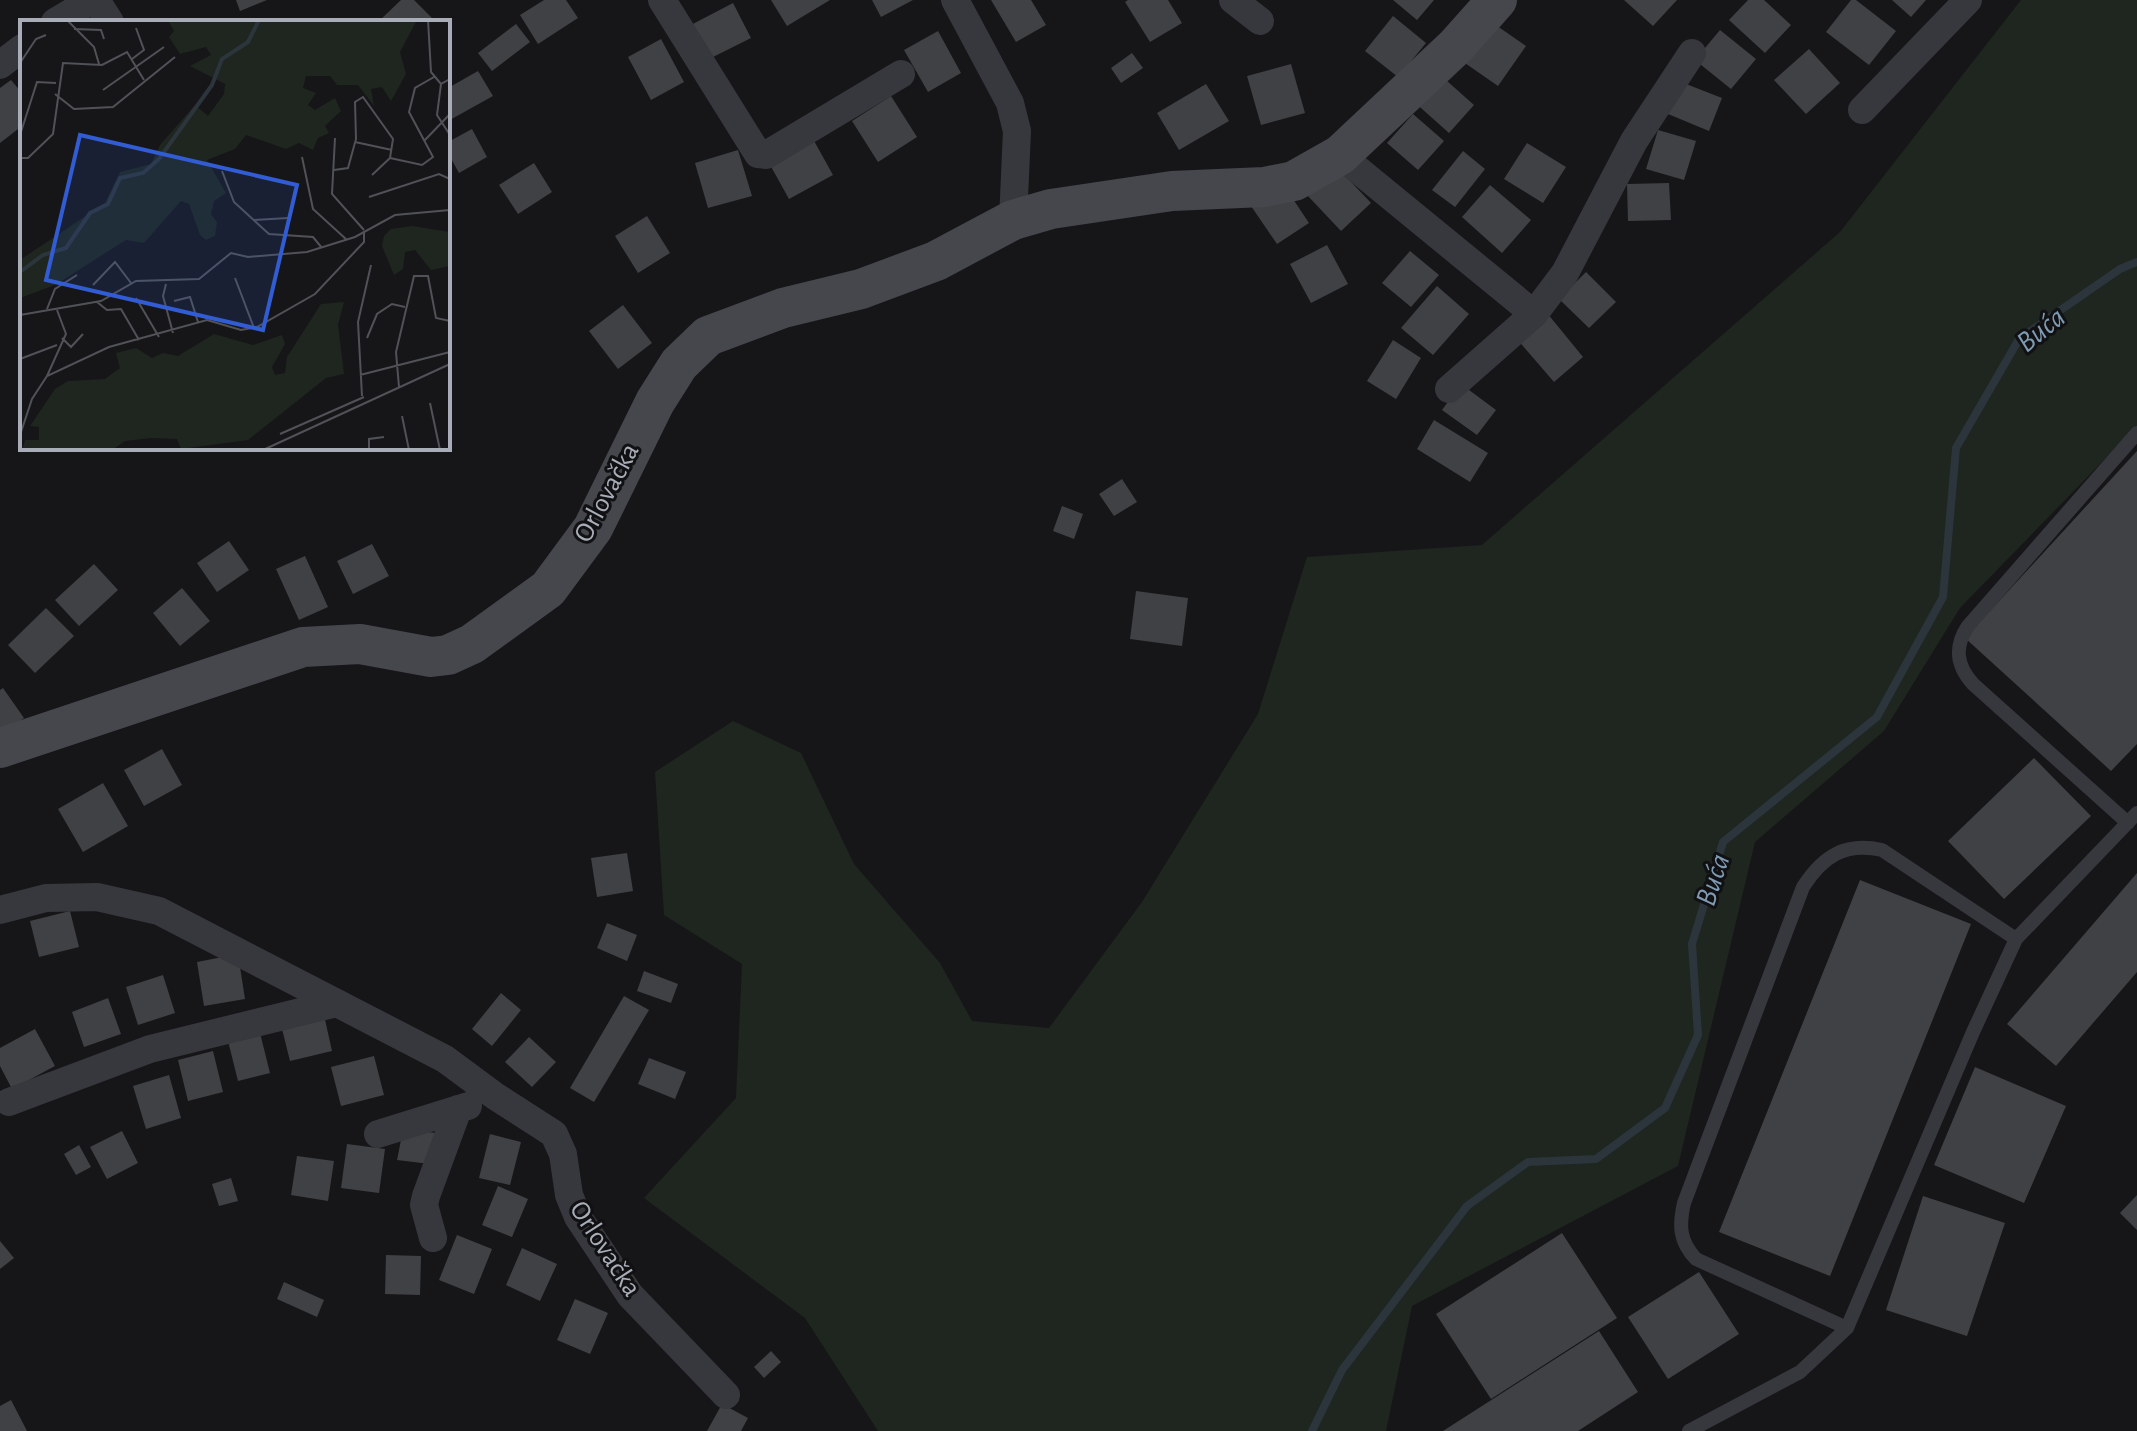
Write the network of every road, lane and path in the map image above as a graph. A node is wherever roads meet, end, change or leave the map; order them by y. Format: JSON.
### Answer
{"nodes":[{"id":1,"x":94,"y":0,"type":"edge"},
{"id":2,"x":662,"y":0,"type":"edge"},
{"id":3,"x":955,"y":0,"type":"edge"},
{"id":4,"x":1233,"y":0,"type":"edge"},
{"id":5,"x":1497,"y":0,"type":"edge"},
{"id":6,"x":1968,"y":0,"type":"edge"},
{"id":7,"x":59,"y":20,"type":"edge"},
{"id":8,"x":109,"y":20,"type":"edge"},
{"id":9,"x":1260,"y":21,"type":"dead end"},
{"id":10,"x":20,"y":50,"type":"edge"},
{"id":11,"x":1692,"y":53,"type":"dead end"},
{"id":12,"x":0,"y":65,"type":"edge"},
{"id":13,"x":901,"y":74,"type":"dead end"},
{"id":14,"x":1862,"y":110,"type":"dead end"},
{"id":15,"x":1340,"y":155,"type":"junction"},
{"id":16,"x":1013,"y":220,"type":"junction"},
{"id":17,"x":1534,"y":314,"type":"junction"},
{"id":18,"x":1449,"y":389,"type":"dead end"},
{"id":19,"x":2137,"y":433,"type":"edge"},
{"id":20,"x":0,"y":748,"type":"edge"},
{"id":21,"x":2132,"y":818,"type":"edge"},
{"id":22,"x":0,"y":910,"type":"edge"},
{"id":23,"x":2016,"y":939,"type":"junction"},
{"id":24,"x":337,"y":1003,"type":"junction"},
{"id":25,"x":495,"y":1096,"type":"junction"},
{"id":26,"x":9,"y":1102,"type":"dead end"},
{"id":27,"x":458,"y":1109,"type":"junction"},
{"id":28,"x":378,"y":1134,"type":"dead end"},
{"id":29,"x":433,"y":1238,"type":"dead end"},
{"id":30,"x":1847,"y":1328,"type":"junction"},
{"id":31,"x":726,"y":1395,"type":"dead end"},
{"id":32,"x":1689,"y":1431,"type":"edge"}],
"edges":[{"from":1,"to":7,"type":"street"},
{"from":1,"to":8,"type":"street"},
{"from":2,"to":13,"type":"street"},
{"from":3,"to":16,"type":"street"},
{"from":4,"to":9,"type":"street"},
{"from":5,"to":15,"type":"street","name":"Orlovačka"},
{"from":6,"to":14,"type":"street"},
{"from":10,"to":12,"type":"street"},
{"from":11,"to":17,"type":"street"},
{"from":15,"to":16,"type":"street","name":"Orlovačka"},
{"from":15,"to":17,"type":"street"},
{"from":16,"to":20,"type":"street","name":"Orlovačka"},
{"from":17,"to":18,"type":"street"},
{"from":19,"to":21,"type":"lane"},
{"from":21,"to":23,"type":"lane"},
{"from":22,"to":24,"type":"street","name":"Orlovačka"},
{"from":23,"to":30,"type":"lane"},
{"from":23,"to":30,"type":"lane"},
{"from":24,"to":25,"type":"street","name":"Orlovačka"},
{"from":24,"to":26,"type":"street"},
{"from":25,"to":27,"type":"street"},
{"from":25,"to":31,"type":"street","name":"Orlovačka"},
{"from":27,"to":28,"type":"street"},
{"from":27,"to":29,"type":"street"},
{"from":30,"to":32,"type":"lane"}]}
